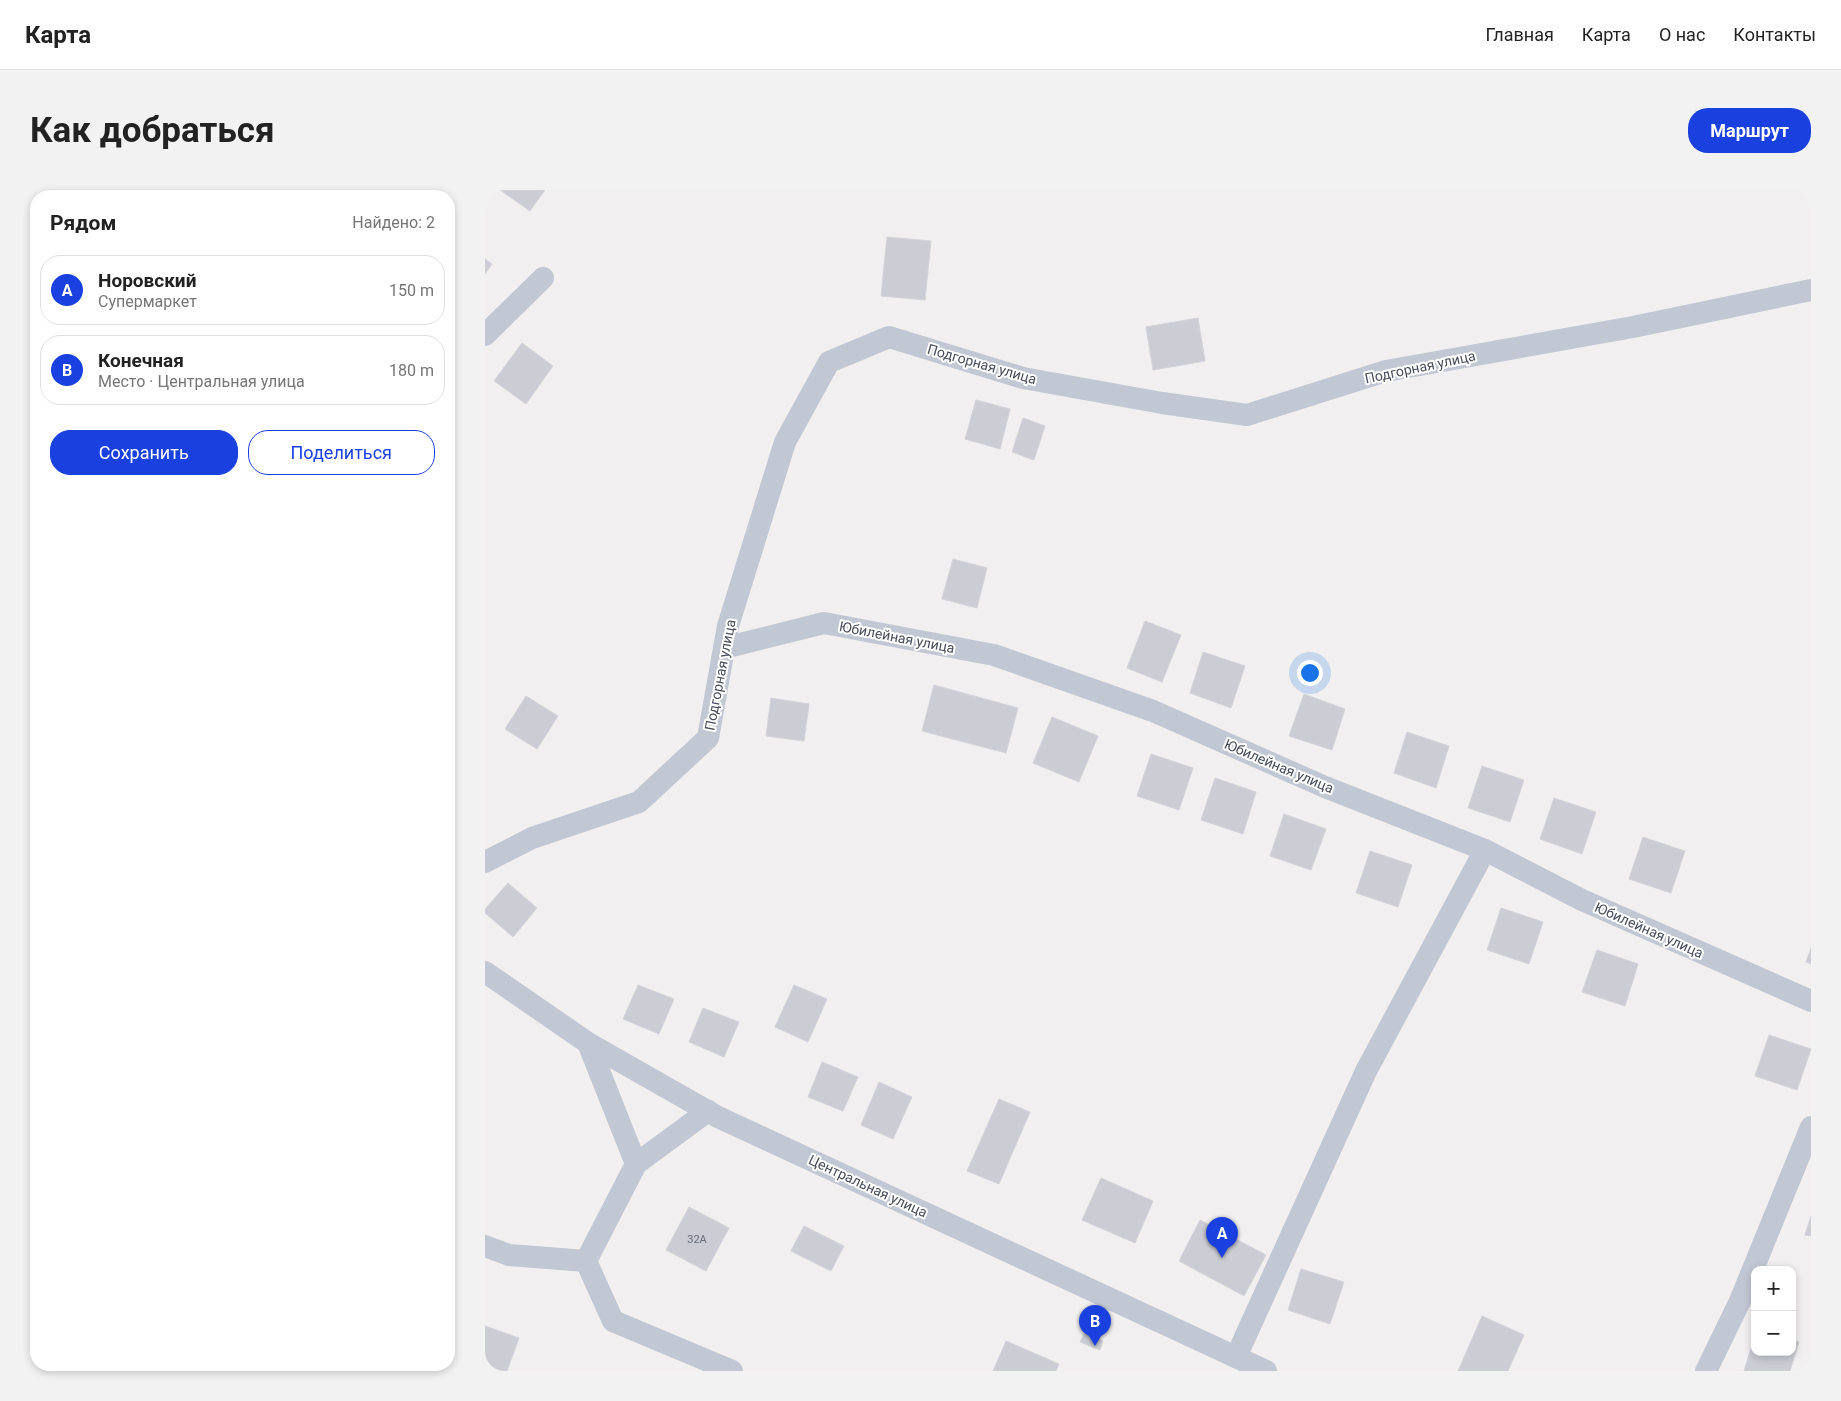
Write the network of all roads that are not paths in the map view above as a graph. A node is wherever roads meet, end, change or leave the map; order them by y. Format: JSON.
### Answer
{"nodes":[{"id":1,"x":543,"y":278,"type":"dead end"},
{"id":2,"x":1811,"y":290,"type":"edge"},
{"id":3,"x":485,"y":335,"type":"edge"},
{"id":4,"x":724,"y":648,"type":"junction"},
{"id":5,"x":1485,"y":850,"type":"junction"},
{"id":6,"x":485,"y":862,"type":"edge"},
{"id":7,"x":485,"y":972,"type":"edge"},
{"id":8,"x":1811,"y":1001,"type":"edge"},
{"id":9,"x":588,"y":1043,"type":"junction"},
{"id":10,"x":708,"y":1111,"type":"junction"},
{"id":11,"x":1811,"y":1127,"type":"edge"},
{"id":12,"x":636,"y":1164,"type":"junction"},
{"id":13,"x":485,"y":1246,"type":"edge"},
{"id":14,"x":586,"y":1261,"type":"junction"},
{"id":15,"x":1236,"y":1357,"type":"junction"},
{"id":16,"x":732,"y":1371,"type":"edge"},
{"id":17,"x":1266,"y":1371,"type":"edge"},
{"id":18,"x":1705,"y":1371,"type":"edge"}],
"edges":[{"from":1,"to":3,"type":"street"},
{"from":2,"to":4,"type":"street","name":"Подгорная улица"},
{"from":4,"to":5,"type":"street","name":"Юбилейная улица"},
{"from":4,"to":6,"type":"street","name":"Подгорная улица"},
{"from":5,"to":8,"type":"street","name":"Юбилейная улица"},
{"from":5,"to":15,"type":"street"},
{"from":7,"to":9,"type":"street","name":"Центральная улица"},
{"from":9,"to":10,"type":"street","name":"Центральная улица"},
{"from":9,"to":12,"type":"street"},
{"from":10,"to":12,"type":"street"},
{"from":10,"to":15,"type":"street","name":"Центральная улица"},
{"from":11,"to":18,"type":"street"},
{"from":12,"to":14,"type":"street"},
{"from":13,"to":14,"type":"street"},
{"from":14,"to":16,"type":"street"},
{"from":15,"to":17,"type":"street","name":"Центральная улица"}]}
